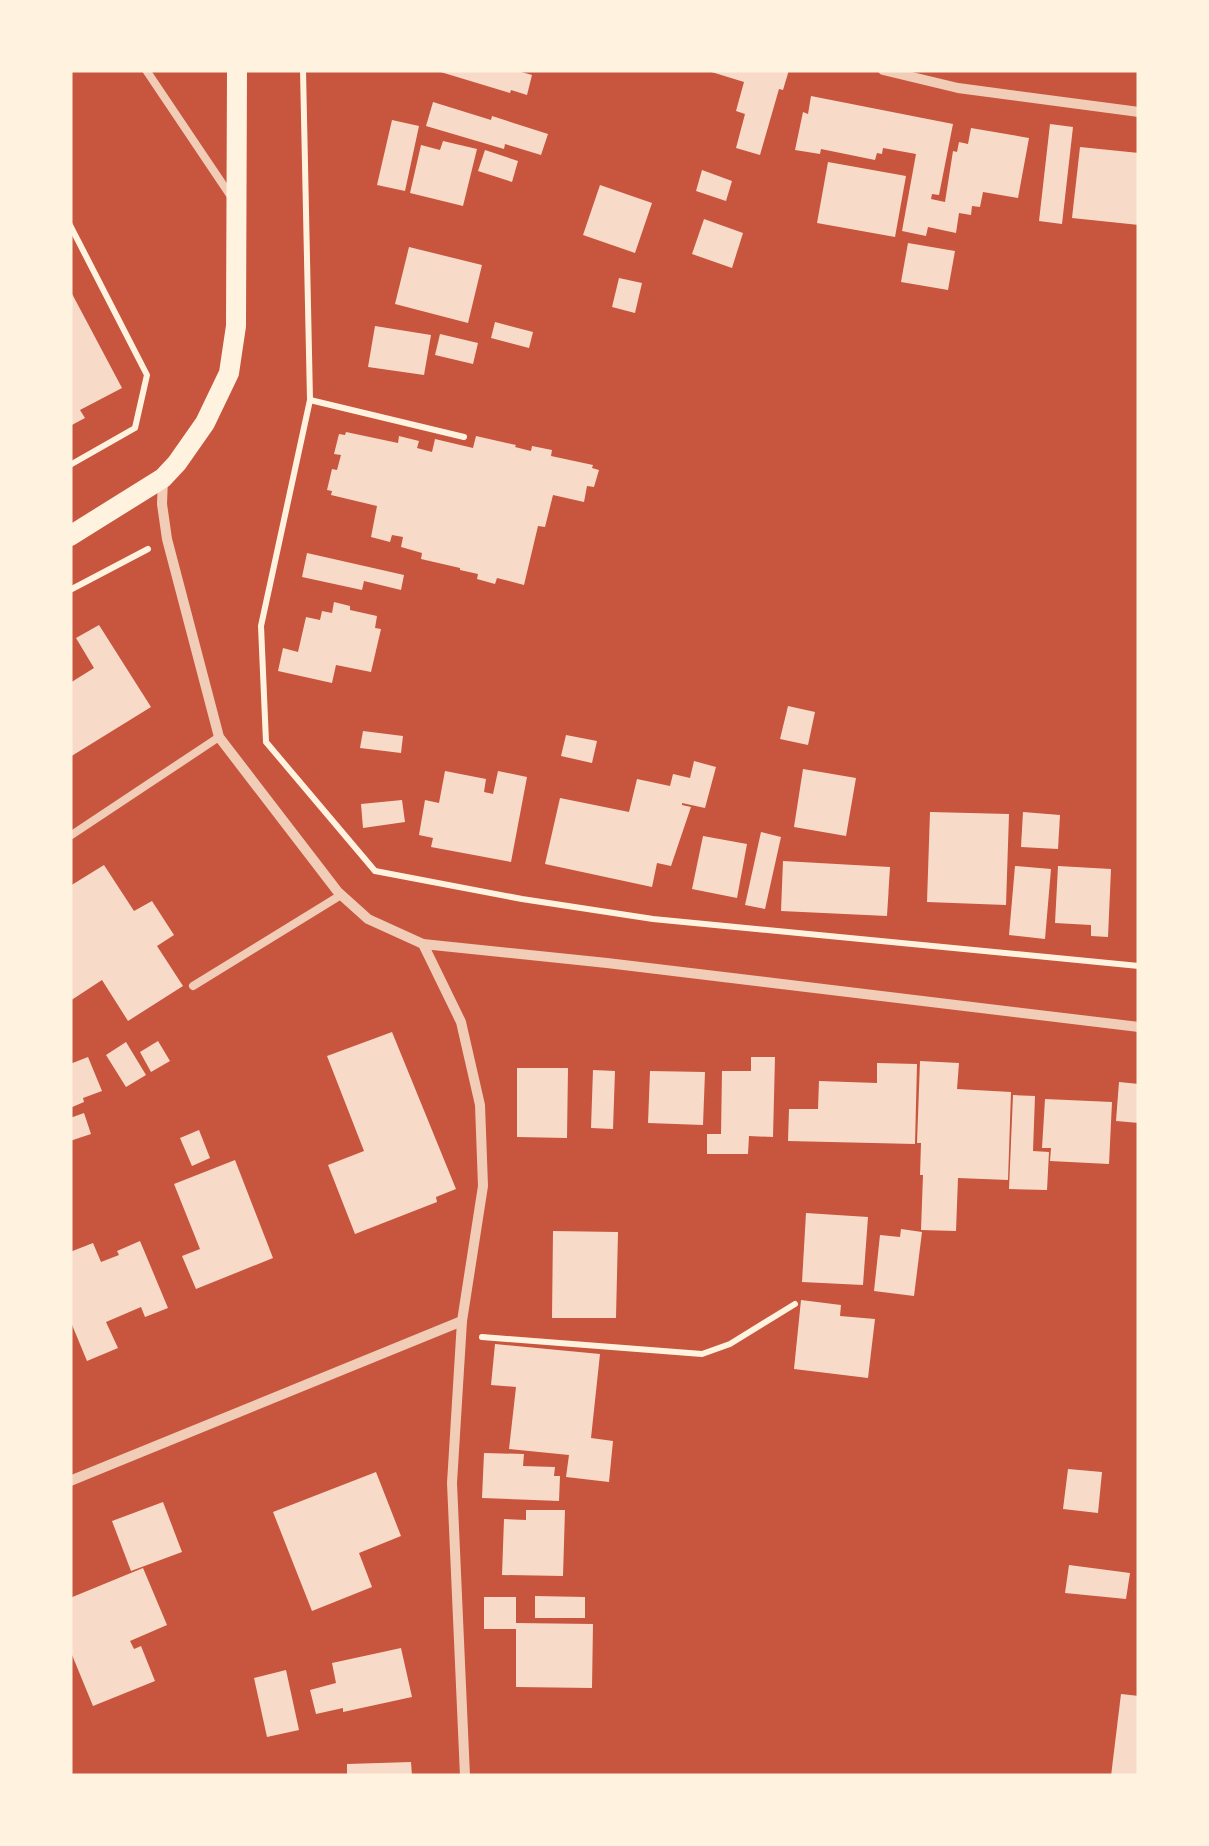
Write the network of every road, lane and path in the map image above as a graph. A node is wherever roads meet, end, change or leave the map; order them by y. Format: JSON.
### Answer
{"nodes":[{"id":1,"x":146,"y":70,"type":"edge"},
{"id":2,"x":237,"y":70,"type":"edge"},
{"id":3,"x":302,"y":70,"type":"edge"},
{"id":4,"x":883,"y":70,"type":"edge"},
{"id":5,"x":1139,"y":112,"type":"edge"},
{"id":6,"x":236,"y":204,"type":"junction"},
{"id":7,"x":70,"y":226,"type":"edge"},
{"id":8,"x":310,"y":400,"type":"junction"},
{"id":9,"x":464,"y":437,"type":"dead end"},
{"id":10,"x":70,"y":465,"type":"edge"},
{"id":11,"x":164,"y":478,"type":"junction"},
{"id":12,"x":70,"y":536,"type":"edge"},
{"id":13,"x":166,"y":538,"type":"junction"},
{"id":14,"x":70,"y":590,"type":"edge"},
{"id":15,"x":219,"y":737,"type":"junction"},
{"id":16,"x":70,"y":836,"type":"edge"},
{"id":17,"x":341,"y":895,"type":"junction"},
{"id":18,"x":423,"y":944,"type":"junction"},
{"id":19,"x":1139,"y":966,"type":"edge"},
{"id":20,"x":193,"y":986,"type":"dead end"},
{"id":21,"x":1139,"y":1027,"type":"edge"},
{"id":22,"x":795,"y":1304,"type":"dead end"},
{"id":23,"x":462,"y":1321,"type":"junction"},
{"id":24,"x":461,"y":1335,"type":"junction"},
{"id":25,"x":70,"y":1481,"type":"edge"},
{"id":26,"x":465,"y":1776,"type":"edge"}],
"edges":[{"from":1,"to":6,"type":"lane"},
{"from":2,"to":6,"type":"main road"},
{"from":3,"to":8,"type":"path"},
{"from":4,"to":5,"type":"street"},
{"from":6,"to":11,"type":"main road"},
{"from":7,"to":10,"type":"path"},
{"from":8,"to":9,"type":"path"},
{"from":8,"to":19,"type":"path"},
{"from":11,"to":12,"type":"main road"},
{"from":11,"to":13,"type":"street"},
{"from":13,"to":14,"type":"path"},
{"from":13,"to":15,"type":"street"},
{"from":15,"to":16,"type":"lane"},
{"from":15,"to":17,"type":"street"},
{"from":17,"to":18,"type":"street"},
{"from":17,"to":20,"type":"lane"},
{"from":18,"to":21,"type":"street"},
{"from":18,"to":23,"type":"street"},
{"from":22,"to":24,"type":"path"},
{"from":23,"to":24,"type":"street"},
{"from":23,"to":25,"type":"street"},
{"from":24,"to":26,"type":"street"}]}
